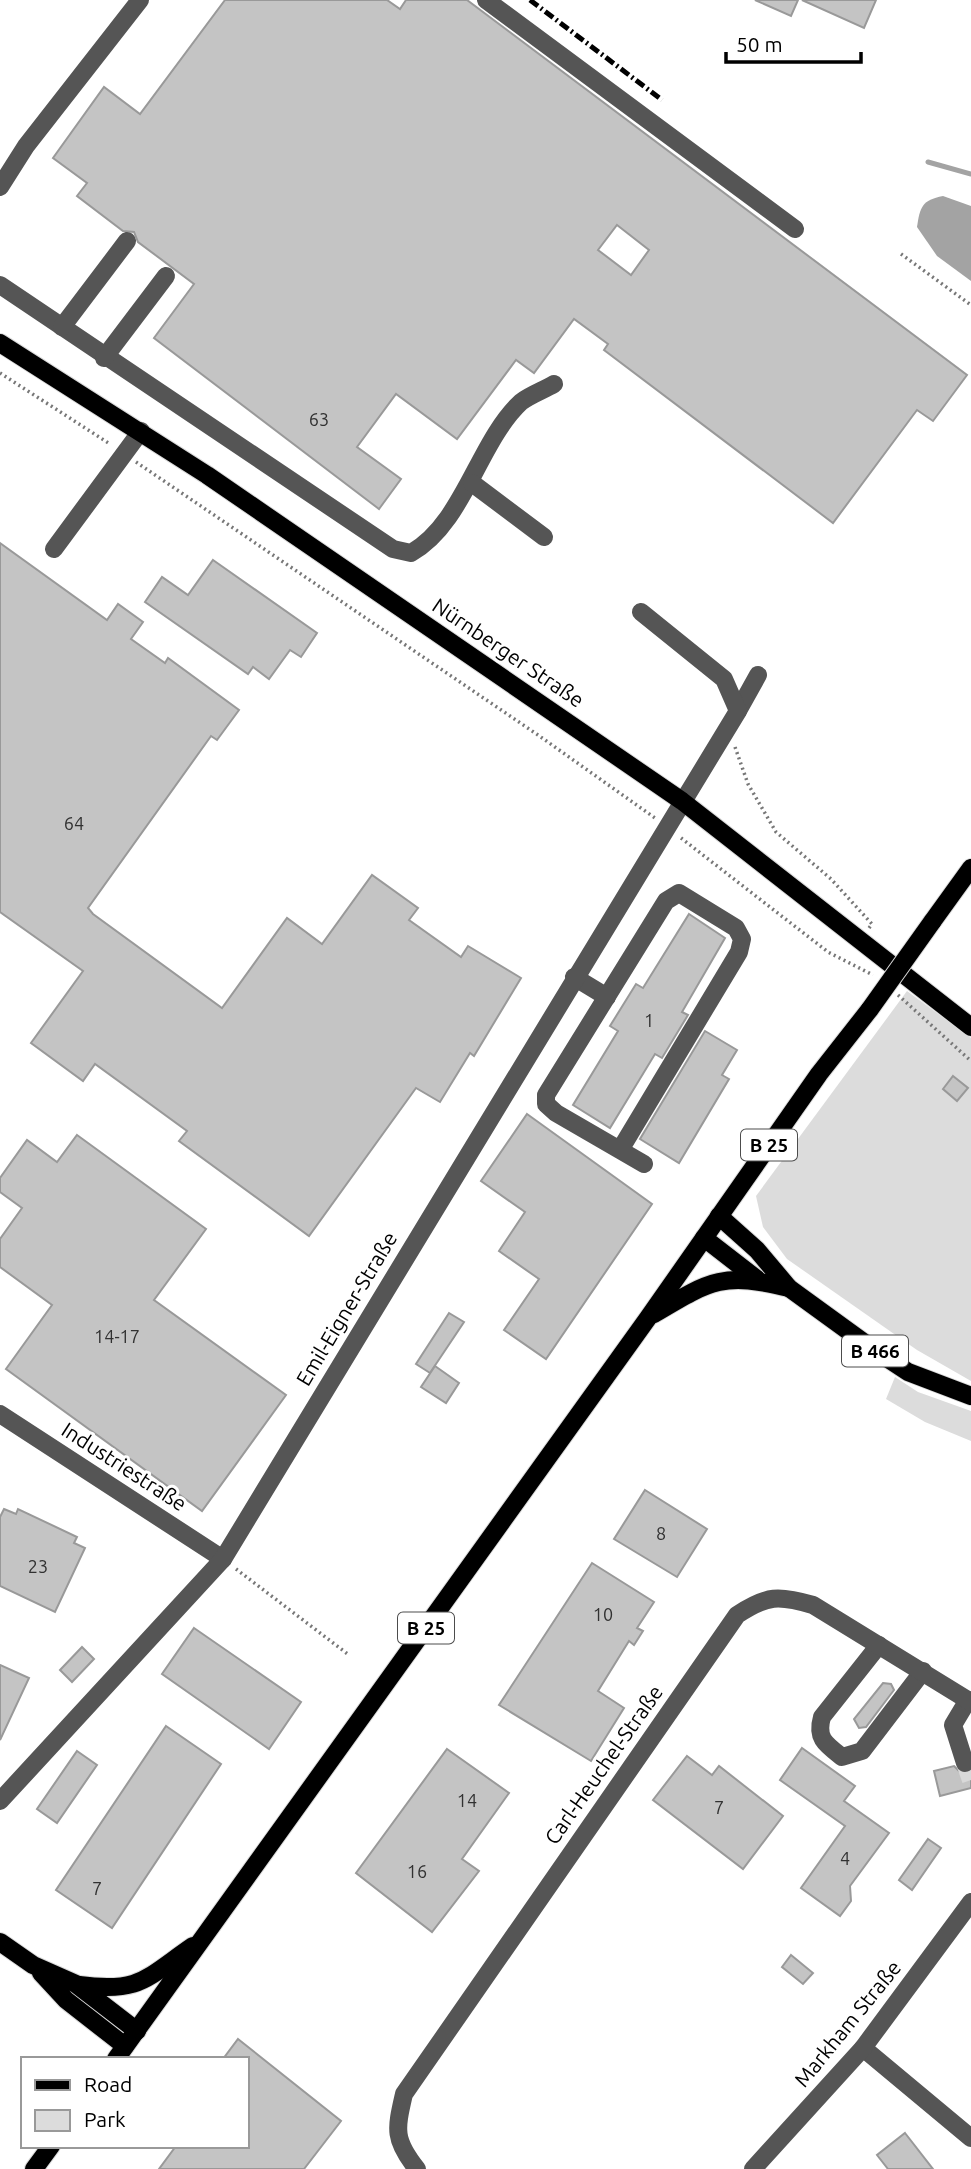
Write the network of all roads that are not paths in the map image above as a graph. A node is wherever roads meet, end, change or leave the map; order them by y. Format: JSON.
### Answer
{"nodes":[{"id":1,"x":140,"y":0,"type":"edge"},
{"id":2,"x":486,"y":0,"type":"edge"},
{"id":3,"x":0,"y":187,"type":"edge"},
{"id":4,"x":795,"y":229,"type":"dead end"},
{"id":5,"x":127,"y":241,"type":"dead end"},
{"id":6,"x":166,"y":276,"type":"dead end"},
{"id":7,"x":0,"y":285,"type":"edge"},
{"id":8,"x":62,"y":327,"type":"junction"},
{"id":9,"x":0,"y":343,"type":"edge"},
{"id":10,"x":104,"y":358,"type":"junction"},
{"id":11,"x":554,"y":384,"type":"dead end"},
{"id":12,"x":141,"y":431,"type":"junction"},
{"id":13,"x":472,"y":483,"type":"junction"},
{"id":14,"x":544,"y":537,"type":"dead end"},
{"id":15,"x":54,"y":549,"type":"dead end"},
{"id":16,"x":640,"y":612,"type":"dead end"},
{"id":17,"x":758,"y":675,"type":"dead end"},
{"id":18,"x":738,"y":711,"type":"junction"},
{"id":19,"x":682,"y":801,"type":"junction"},
{"id":20,"x":971,"y":869,"type":"edge"},
{"id":21,"x":574,"y":977,"type":"junction"},
{"id":22,"x":607,"y":997,"type":"junction"},
{"id":23,"x":971,"y":1027,"type":"edge"},
{"id":24,"x":621,"y":1150,"type":"junction"},
{"id":25,"x":645,"y":1164,"type":"dead end"},
{"id":26,"x":719,"y":1216,"type":"junction"},
{"id":27,"x":704,"y":1238,"type":"junction"},
{"id":28,"x":760,"y":1281,"type":"junction"},
{"id":29,"x":789,"y":1289,"type":"junction"},
{"id":30,"x":648,"y":1318,"type":"junction"},
{"id":31,"x":971,"y":1396,"type":"edge"},
{"id":32,"x":0,"y":1414,"type":"edge"},
{"id":33,"x":223,"y":1559,"type":"junction"},
{"id":34,"x":879,"y":1645,"type":"junction"},
{"id":35,"x":923,"y":1671,"type":"junction"},
{"id":36,"x":969,"y":1701,"type":"edge"},
{"id":37,"x":965,"y":1763,"type":"dead end"},
{"id":38,"x":0,"y":1801,"type":"edge"},
{"id":39,"x":971,"y":1902,"type":"edge"},
{"id":40,"x":204,"y":1938,"type":"junction"},
{"id":41,"x":0,"y":1942,"type":"edge"},
{"id":42,"x":33,"y":1965,"type":"junction"},
{"id":43,"x":76,"y":1984,"type":"junction"},
{"id":44,"x":137,"y":2031,"type":"junction"},
{"id":45,"x":863,"y":2048,"type":"junction"},
{"id":46,"x":120,"y":2052,"type":"edge"},
{"id":47,"x":971,"y":2138,"type":"edge"},
{"id":48,"x":50,"y":2148,"type":"edge"},
{"id":49,"x":34,"y":2169,"type":"edge"},
{"id":50,"x":417,"y":2169,"type":"edge"},
{"id":51,"x":753,"y":2169,"type":"edge"}],
"edges":[{"from":1,"to":3,"type":"street"},
{"from":2,"to":4,"type":"street"},
{"from":5,"to":8,"type":"street"},
{"from":6,"to":10,"type":"street"},
{"from":7,"to":8,"type":"street"},
{"from":8,"to":10,"type":"street"},
{"from":9,"to":12,"type":"main road","name":"Nürnberger Straße"},
{"from":10,"to":13,"type":"street"},
{"from":11,"to":13,"type":"street"},
{"from":12,"to":15,"type":"street"},
{"from":12,"to":19,"type":"main road","name":"Nürnberger Straße"},
{"from":13,"to":14,"type":"street"},
{"from":16,"to":18,"type":"street"},
{"from":17,"to":18,"type":"street","name":"Emil-Eigner-Straße"},
{"from":18,"to":19,"type":"street","name":"Emil-Eigner-Straße"},
{"from":19,"to":21,"type":"street","name":"Emil-Eigner-Straße"},
{"from":19,"to":23,"type":"main road","name":"Nürnberger Straße"},
{"from":20,"to":26,"type":"main road","number":"B 25","bridge":true},
{"from":21,"to":22,"type":"street"},
{"from":21,"to":33,"type":"street","name":"Emil-Eigner-Straße"},
{"from":22,"to":24,"type":"street"},
{"from":22,"to":24,"type":"street"},
{"from":24,"to":25,"type":"street"},
{"from":26,"to":27,"type":"main road","number":"B 25"},
{"from":26,"to":29,"type":"main road","number":"B 466"},
{"from":27,"to":28,"type":"main road","number":"B 466"},
{"from":27,"to":30,"type":"main road","number":"B 25"},
{"from":28,"to":29,"type":"main road","number":"B 466"},
{"from":28,"to":30,"type":"main road","number":"B 466"},
{"from":29,"to":31,"type":"main road","number":"B 466"},
{"from":30,"to":40,"type":"main road","number":"B 25"},
{"from":32,"to":33,"type":"street","name":"Industriestraße"},
{"from":33,"to":38,"type":"street","name":"Emil-Eigner-Straße"},
{"from":34,"to":35,"type":"street","name":"Carl-Heuchel-Straße"},
{"from":34,"to":35,"type":"street"},
{"from":34,"to":50,"type":"street","name":"Carl-Heuchel-Straße"},
{"from":35,"to":36,"type":"street","name":"Carl-Heuchel-Straße"},
{"from":36,"to":37,"type":"street"},
{"from":39,"to":45,"type":"street","name":"Markham Straße"},
{"from":40,"to":43,"type":"main road"},
{"from":40,"to":44,"type":"main road","number":"B 25"},
{"from":41,"to":42,"type":"main road"},
{"from":42,"to":43,"type":"main road"},
{"from":42,"to":46,"type":"main road"},
{"from":43,"to":44,"type":"main road"},
{"from":44,"to":46,"type":"main road","number":"B 25"},
{"from":45,"to":47,"type":"street"},
{"from":45,"to":51,"type":"street","name":"Markham Straße"},
{"from":48,"to":49,"type":"main road"}]}
